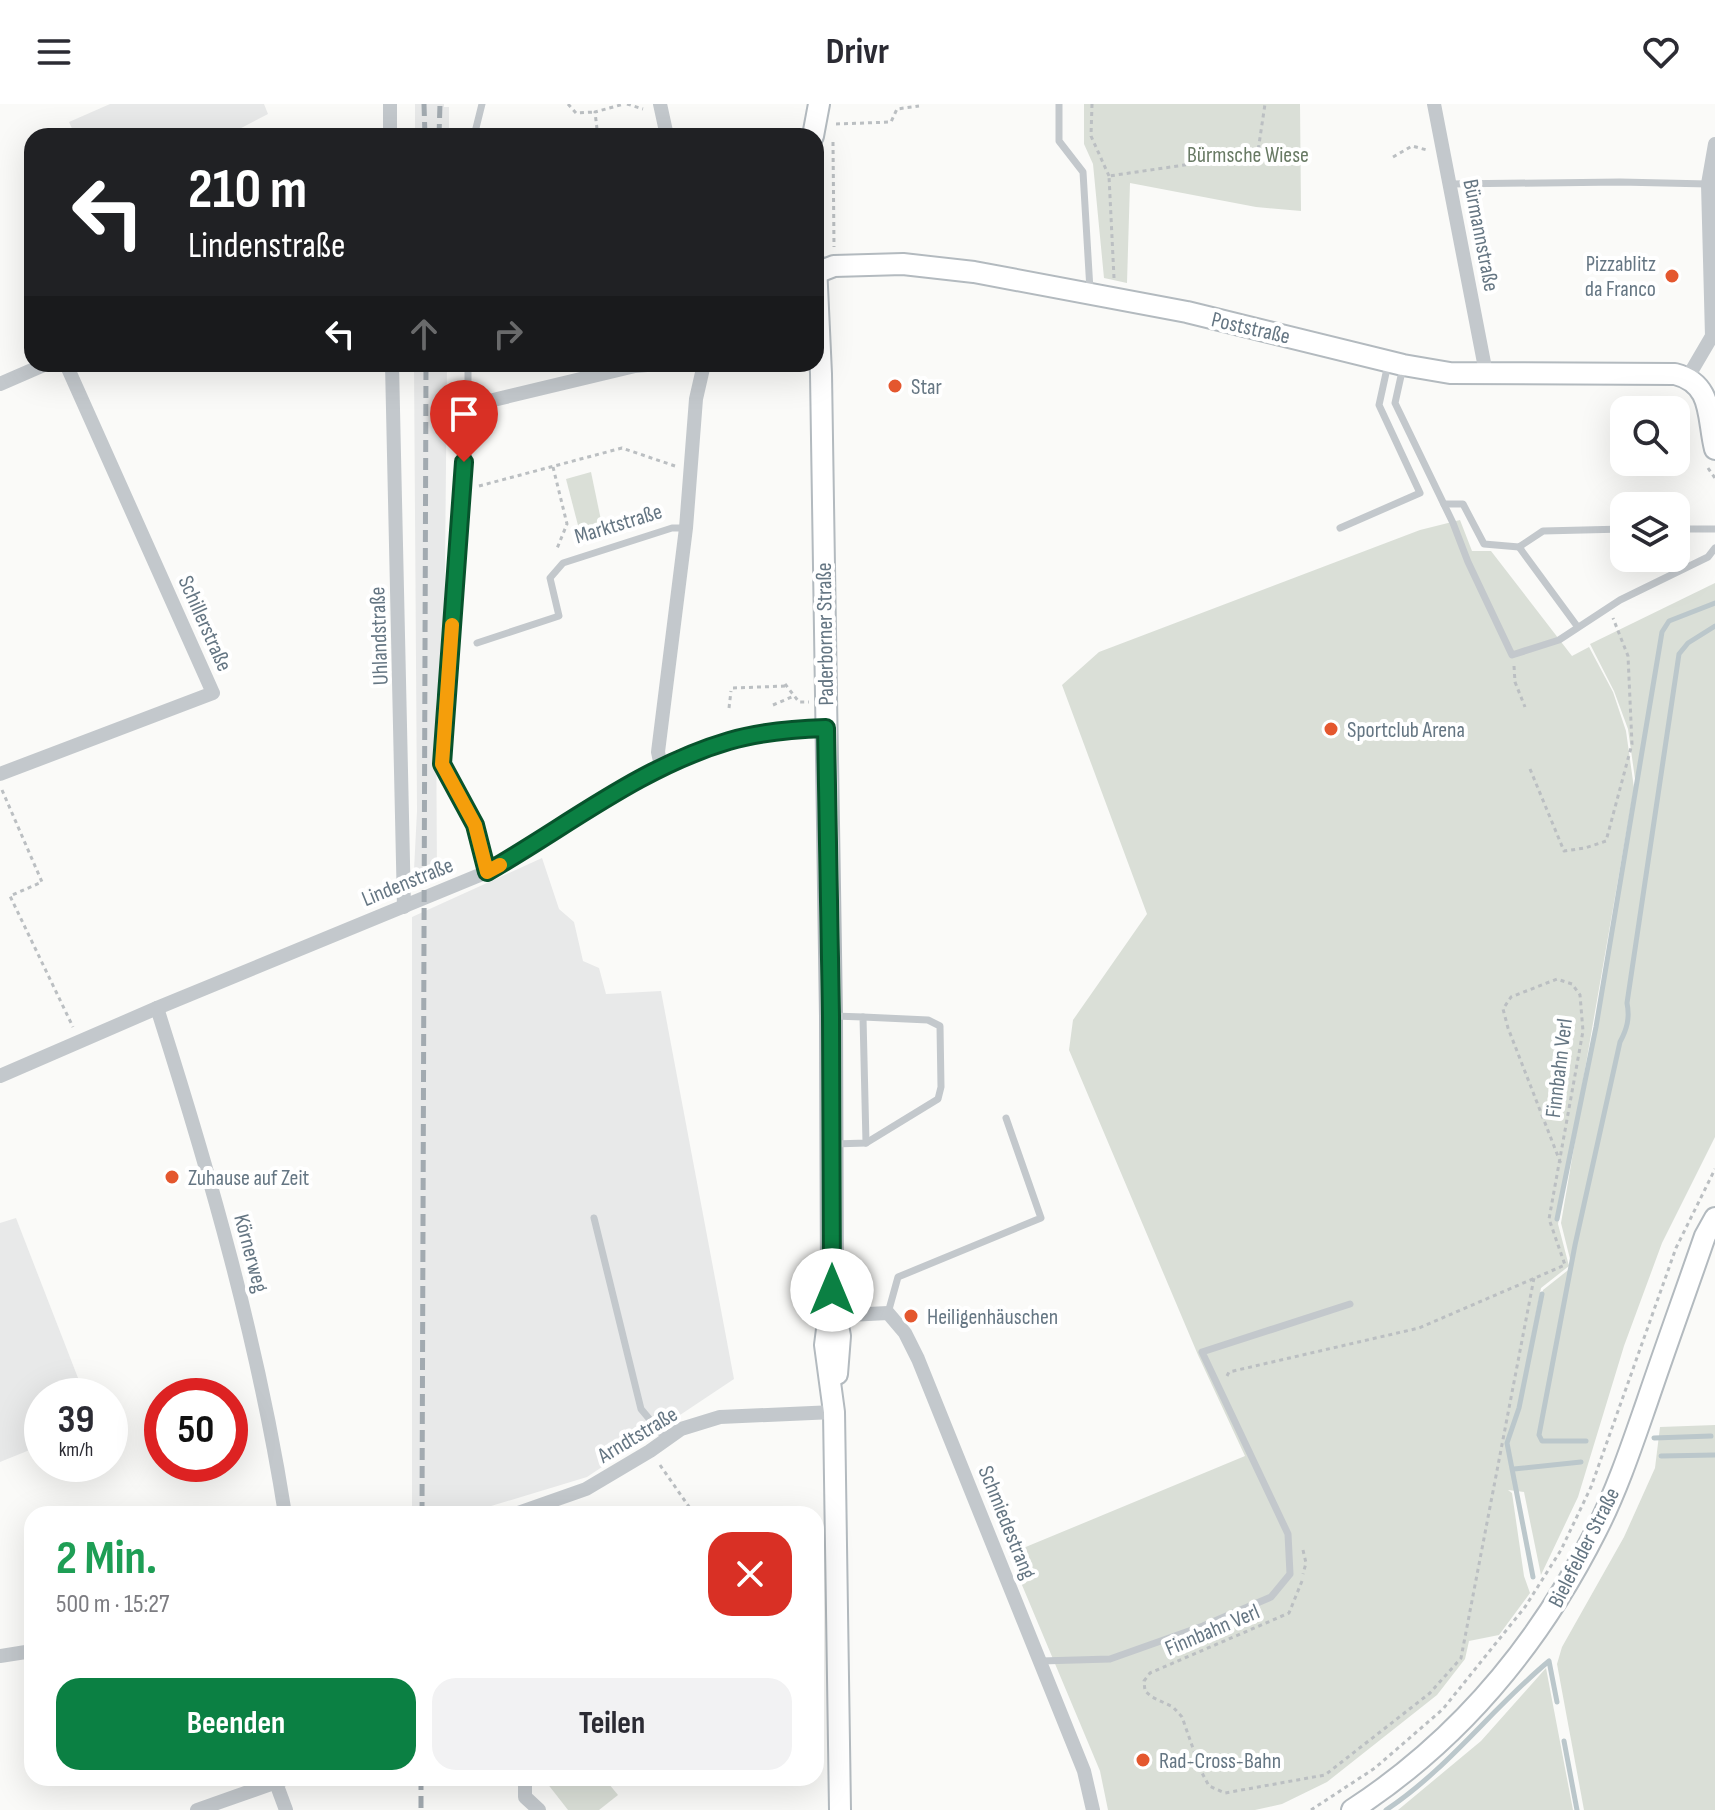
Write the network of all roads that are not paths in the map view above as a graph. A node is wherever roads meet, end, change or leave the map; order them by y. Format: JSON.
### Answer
{"nodes":[{"id":1,"x":390,"y":104,"type":"edge"},
{"id":2,"x":482,"y":104,"type":"edge"},
{"id":3,"x":660,"y":104,"type":"edge"},
{"id":4,"x":807,"y":104,"type":"edge"},
{"id":5,"x":819,"y":104,"type":"edge"},
{"id":6,"x":1059,"y":104,"type":"edge"},
{"id":7,"x":1434,"y":104,"type":"edge"},
{"id":8,"x":390,"y":128,"type":"edge"},
{"id":9,"x":476,"y":128,"type":"edge"},
{"id":10,"x":665,"y":128,"type":"edge"},
{"id":11,"x":812,"y":128,"type":"edge"},
{"id":12,"x":814,"y":128,"type":"edge"},
{"id":13,"x":1715,"y":144,"type":"edge"},
{"id":14,"x":1450,"y":184,"type":"junction"},
{"id":15,"x":1708,"y":184,"type":"junction"},
{"id":16,"x":824,"y":270,"type":"edge"},
{"id":17,"x":1089,"y":293,"type":"junction"},
{"id":18,"x":1396,"y":363,"type":"junction"},
{"id":19,"x":28,"y":372,"type":"edge"},
{"id":20,"x":70,"y":372,"type":"edge"},
{"id":21,"x":392,"y":372,"type":"edge"},
{"id":22,"x":468,"y":372,"type":"edge"},
{"id":23,"x":610,"y":372,"type":"edge"},
{"id":24,"x":702,"y":372,"type":"edge"},
{"id":25,"x":821,"y":372,"type":"edge"},
{"id":26,"x":1486,"y":373,"type":"junction"},
{"id":27,"x":1688,"y":377,"type":"junction"},
{"id":28,"x":0,"y":384,"type":"edge"},
{"id":29,"x":468,"y":406,"type":"junction"},
{"id":30,"x":1715,"y":449,"type":"edge"},
{"id":31,"x":1444,"y":504,"type":"junction"},
{"id":32,"x":686,"y":528,"type":"junction"},
{"id":33,"x":1340,"y":528,"type":"dead end"},
{"id":34,"x":1610,"y":529,"type":"edge"},
{"id":35,"x":1690,"y":529,"type":"edge"},
{"id":36,"x":1715,"y":529,"type":"edge"},
{"id":37,"x":1519,"y":547,"type":"junction"},
{"id":38,"x":1715,"y":548,"type":"edge"},
{"id":39,"x":1577,"y":626,"type":"junction"},
{"id":40,"x":477,"y":643,"type":"dead end"},
{"id":41,"x":826,"y":728,"type":"junction"},
{"id":42,"x":661,"y":766,"type":"junction"},
{"id":43,"x":0,"y":774,"type":"edge"},
{"id":44,"x":487,"y":872,"type":"junction"},
{"id":45,"x":404,"y":907,"type":"junction"},
{"id":46,"x":157,"y":1008,"type":"junction"},
{"id":47,"x":831,"y":1016,"type":"junction"},
{"id":48,"x":863,"y":1017,"type":"junction"},
{"id":49,"x":0,"y":1076,"type":"edge"},
{"id":50,"x":1006,"y":1118,"type":"dead end"},
{"id":51,"x":866,"y":1143,"type":"junction"},
{"id":52,"x":832,"y":1144,"type":"junction"},
{"id":53,"x":594,"y":1218,"type":"dead end"},
{"id":54,"x":1715,"y":1218,"type":"edge"},
{"id":55,"x":1350,"y":1304,"type":"dead end"},
{"id":56,"x":888,"y":1313,"type":"junction"},
{"id":57,"x":832,"y":1316,"type":"junction"},
{"id":58,"x":834,"y":1405,"type":"junction"},
{"id":59,"x":666,"y":1439,"type":"junction"},
{"id":60,"x":284,"y":1506,"type":"edge"},
{"id":61,"x":538,"y":1506,"type":"edge"},
{"id":62,"x":24,"y":1652,"type":"edge"},
{"id":63,"x":0,"y":1656,"type":"edge"},
{"id":64,"x":1041,"y":1661,"type":"junction"},
{"id":65,"x":265,"y":1786,"type":"edge"},
{"id":66,"x":283,"y":1786,"type":"edge"},
{"id":67,"x":525,"y":1786,"type":"edge"},
{"id":68,"x":197,"y":1810,"type":"edge"},
{"id":69,"x":286,"y":1810,"type":"edge"},
{"id":70,"x":539,"y":1810,"type":"edge"},
{"id":71,"x":840,"y":1810,"type":"edge"},
{"id":72,"x":1093,"y":1810,"type":"edge"},
{"id":73,"x":1352,"y":1810,"type":"edge"}],
"edges":[{"from":1,"to":8,"type":"street"},
{"from":2,"to":9,"type":"lane"},
{"from":3,"to":10,"type":"street"},
{"from":4,"to":11,"type":"main road"},
{"from":5,"to":12,"type":"main road"},
{"from":6,"to":17,"type":"lane"},
{"from":7,"to":14,"type":"street","name":"Bürmannstraße"},
{"from":13,"to":15,"type":"street"},
{"from":14,"to":15,"type":"lane"},
{"from":14,"to":26,"type":"street","name":"Bürmannstraße"},
{"from":15,"to":27,"type":"street"},
{"from":16,"to":17,"type":"main road","name":"Poststraße"},
{"from":17,"to":18,"type":"main road","name":"Poststraße"},
{"from":18,"to":26,"type":"main road","name":"Poststraße"},
{"from":18,"to":31,"type":"lane"},
{"from":18,"to":33,"type":"lane"},
{"from":19,"to":28,"type":"street"},
{"from":20,"to":43,"type":"street","name":"Schillerstraße"},
{"from":21,"to":45,"type":"street","name":"Uhlandstraße"},
{"from":22,"to":29,"type":"lane"},
{"from":23,"to":29,"type":"street"},
{"from":24,"to":32,"type":"street","name":"Marktstraße"},
{"from":25,"to":41,"type":"main road","name":"Paderborner Straße"},
{"from":26,"to":27,"type":"main road","name":"Poststraße"},
{"from":27,"to":30,"type":"main road"},
{"from":29,"to":44,"type":"street"},
{"from":31,"to":37,"type":"lane"},
{"from":31,"to":39,"type":"lane"},
{"from":32,"to":40,"type":"lane","name":"Marktstraße"},
{"from":32,"to":42,"type":"street","name":"Marktstraße"},
{"from":34,"to":37,"type":"lane"},
{"from":35,"to":36,"type":"lane"},
{"from":37,"to":39,"type":"lane"},
{"from":38,"to":39,"type":"lane"},
{"from":41,"to":42,"type":"street","name":"Lindenstraße"},
{"from":41,"to":47,"type":"main road","name":"Paderborner Straße"},
{"from":42,"to":44,"type":"street","name":"Lindenstraße"},
{"from":44,"to":45,"type":"street","name":"Lindenstraße"},
{"from":45,"to":46,"type":"street","name":"Lindenstraße"},
{"from":46,"to":49,"type":"street","name":"Lindenstraße"},
{"from":46,"to":60,"type":"street","name":"Körnerweg"},
{"from":47,"to":48,"type":"lane"},
{"from":47,"to":52,"type":"main road","name":"Paderborner Straße"},
{"from":48,"to":51,"type":"lane"},
{"from":48,"to":51,"type":"lane"},
{"from":50,"to":56,"type":"lane"},
{"from":51,"to":52,"type":"lane"},
{"from":52,"to":57,"type":"main road","name":"Paderborner Straße"},
{"from":53,"to":59,"type":"lane"},
{"from":54,"to":73,"type":"main road","name":"Bielefelder Straße"},
{"from":55,"to":64,"type":"lane"},
{"from":56,"to":57,"type":"street"},
{"from":56,"to":64,"type":"street","name":"Schmiedestrang"},
{"from":57,"to":58,"type":"main road","name":"Paderborner Straße"},
{"from":58,"to":59,"type":"street","name":"Arndtstraße"},
{"from":58,"to":71,"type":"main road","name":"Paderborner Straße"},
{"from":59,"to":61,"type":"street","name":"Arndtstraße"},
{"from":62,"to":63,"type":"street"},
{"from":64,"to":72,"type":"street","name":"Schmiedestrang"},
{"from":65,"to":68,"type":"street"},
{"from":66,"to":69,"type":"street"},
{"from":67,"to":70,"type":"street"}]}
